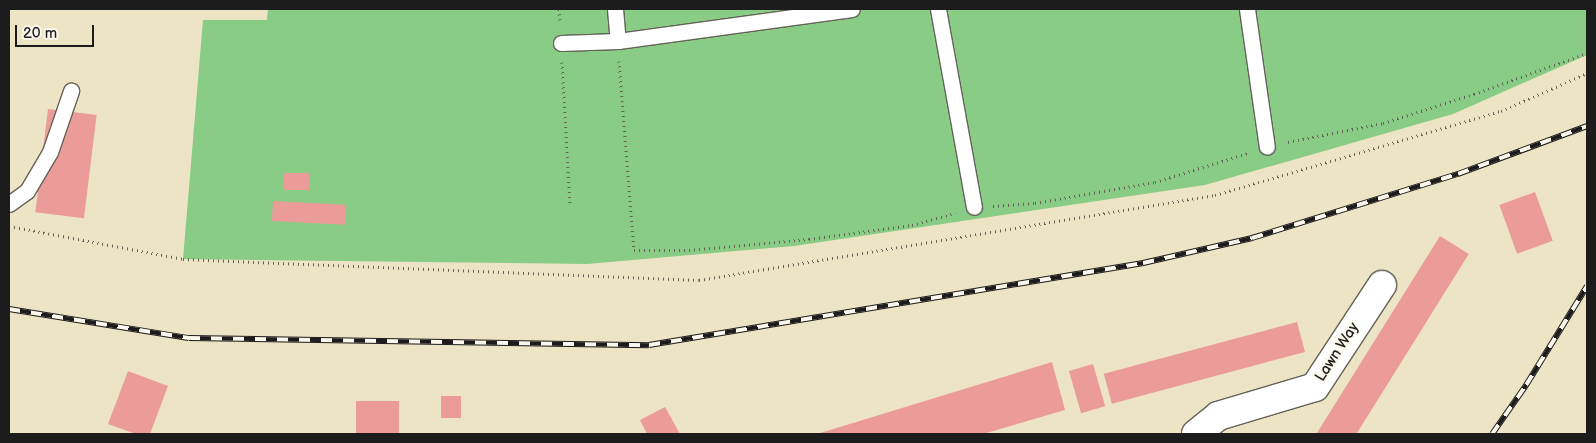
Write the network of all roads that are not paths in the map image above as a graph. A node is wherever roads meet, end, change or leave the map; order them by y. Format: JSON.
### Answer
{"nodes":[{"id":1,"x":615,"y":9,"type":"edge"},
{"id":2,"x":852,"y":9,"type":"edge"},
{"id":3,"x":938,"y":9,"type":"edge"},
{"id":4,"x":1247,"y":9,"type":"edge"},
{"id":5,"x":618,"y":41,"type":"junction"},
{"id":6,"x":561,"y":43,"type":"road end"},
{"id":7,"x":71,"y":91,"type":"dead end"},
{"id":8,"x":1268,"y":147,"type":"road end"},
{"id":9,"x":9,"y":204,"type":"edge"},
{"id":10,"x":974,"y":207,"type":"road end"},
{"id":11,"x":1382,"y":285,"type":"dead end"},
{"id":12,"x":1196,"y":434,"type":"edge"}],
"edges":[{"from":1,"to":5,"type":"lane"},
{"from":2,"to":5,"type":"lane"},
{"from":3,"to":10,"type":"lane"},
{"from":4,"to":8,"type":"lane"},
{"from":5,"to":6,"type":"lane"},
{"from":7,"to":9,"type":"lane"},
{"from":11,"to":12,"type":"street","name":"Lawn Way"}]}
